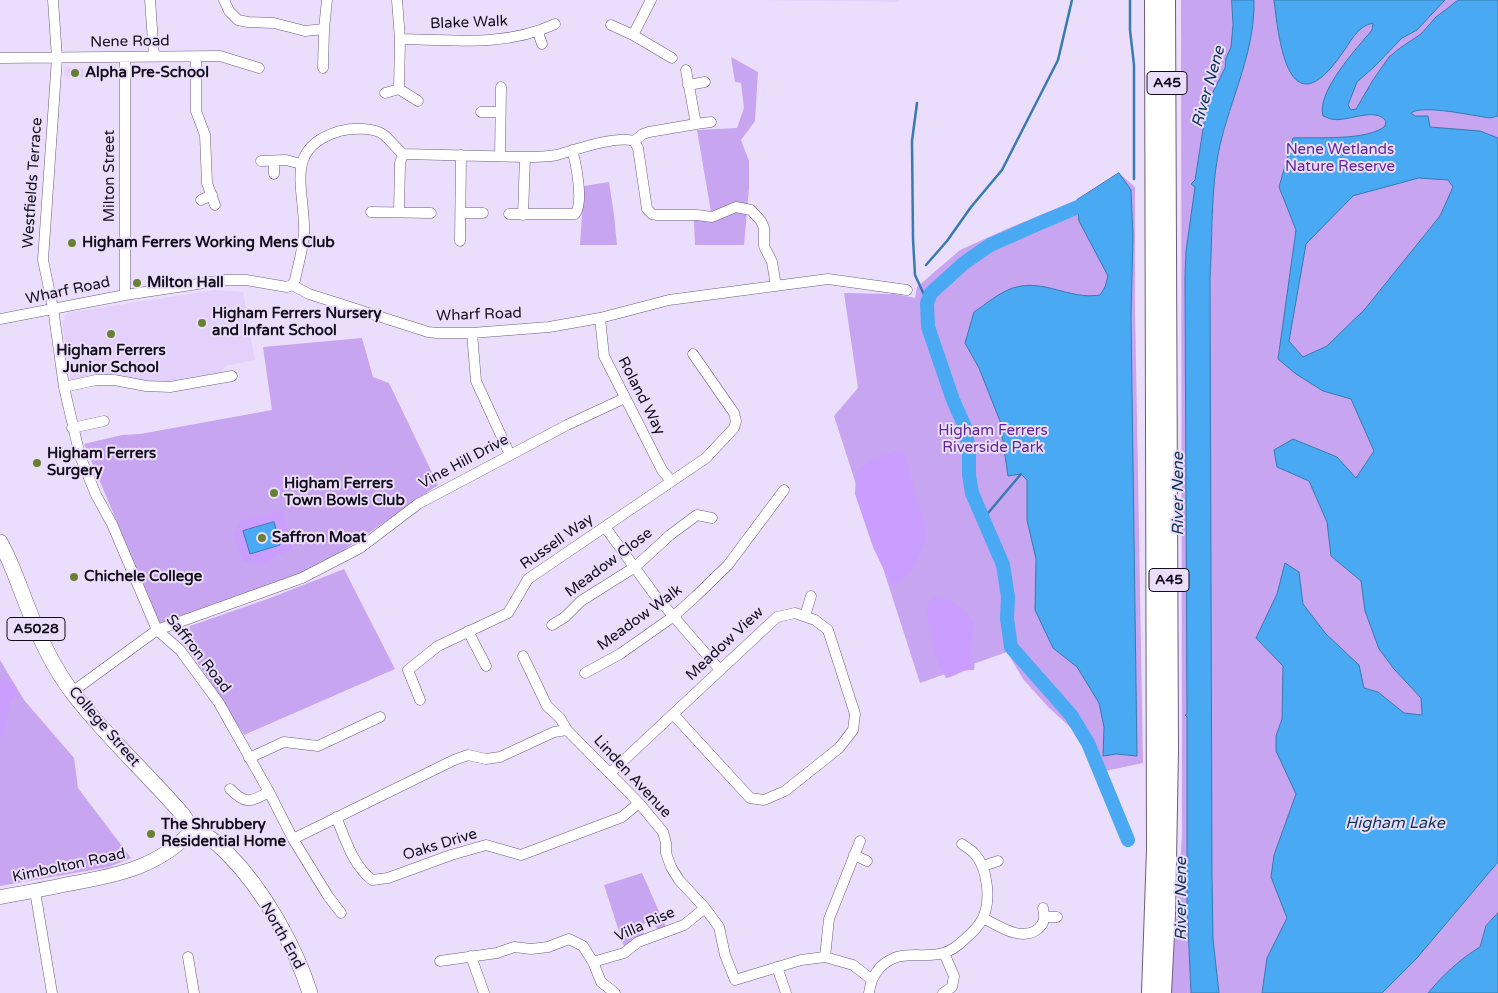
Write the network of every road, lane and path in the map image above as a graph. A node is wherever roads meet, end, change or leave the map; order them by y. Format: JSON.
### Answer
{"nodes":[{"id":1,"x":53,"y":0,"type":"edge"},
{"id":2,"x":150,"y":0,"type":"edge"},
{"id":3,"x":224,"y":0,"type":"edge"},
{"id":4,"x":327,"y":0,"type":"edge"},
{"id":5,"x":396,"y":0,"type":"edge"},
{"id":6,"x":651,"y":0,"type":"edge"},
{"id":7,"x":1154,"y":0,"type":"edge"},
{"id":8,"x":1167,"y":0,"type":"edge"},
{"id":9,"x":555,"y":24,"type":"dead end"},
{"id":10,"x":611,"y":25,"type":"dead end"},
{"id":11,"x":324,"y":29,"type":"junction"},
{"id":12,"x":538,"y":32,"type":"junction"},
{"id":13,"x":633,"y":35,"type":"junction"},
{"id":14,"x":400,"y":39,"type":"junction"},
{"id":15,"x":542,"y":44,"type":"dead end"},
{"id":16,"x":154,"y":56,"type":"junction"},
{"id":17,"x":196,"y":57,"type":"junction"},
{"id":18,"x":0,"y":58,"type":"edge"},
{"id":19,"x":57,"y":58,"type":"junction"},
{"id":20,"x":125,"y":58,"type":"junction"},
{"id":21,"x":672,"y":58,"type":"dead end"},
{"id":22,"x":259,"y":68,"type":"dead end"},
{"id":23,"x":323,"y":68,"type":"dead end"},
{"id":24,"x":686,"y":70,"type":"dead end"},
{"id":25,"x":705,"y":82,"type":"dead end"},
{"id":26,"x":688,"y":84,"type":"junction"},
{"id":27,"x":501,"y":87,"type":"dead end"},
{"id":28,"x":399,"y":89,"type":"junction"},
{"id":29,"x":386,"y":93,"type":"dead end"},
{"id":30,"x":418,"y":101,"type":"dead end"},
{"id":31,"x":481,"y":112,"type":"dead end"},
{"id":32,"x":500,"y":112,"type":"junction"},
{"id":33,"x":711,"y":122,"type":"dead end"},
{"id":34,"x":696,"y":124,"type":"junction"},
{"id":35,"x":634,"y":141,"type":"junction"},
{"id":36,"x":572,"y":150,"type":"junction"},
{"id":37,"x":403,"y":154,"type":"junction"},
{"id":38,"x":461,"y":156,"type":"junction"},
{"id":39,"x":500,"y":156,"type":"junction"},
{"id":40,"x":525,"y":157,"type":"junction"},
{"id":41,"x":261,"y":160,"type":"dead end"},
{"id":42,"x":274,"y":160,"type":"junction"},
{"id":43,"x":301,"y":164,"type":"junction"},
{"id":44,"x":274,"y":174,"type":"dead end"},
{"id":45,"x":201,"y":200,"type":"dead end"},
{"id":46,"x":372,"y":212,"type":"dead end"},
{"id":47,"x":400,"y":212,"type":"junction"},
{"id":48,"x":431,"y":212,"type":"dead end"},
{"id":49,"x":461,"y":213,"type":"junction"},
{"id":50,"x":483,"y":213,"type":"dead end"},
{"id":51,"x":509,"y":214,"type":"dead end"},
{"id":52,"x":523,"y":215,"type":"junction"},
{"id":53,"x":460,"y":240,"type":"dead end"},
{"id":54,"x":292,"y":285,"type":"junction"},
{"id":55,"x":776,"y":286,"type":"junction"},
{"id":56,"x":907,"y":290,"type":"dead end"},
{"id":57,"x":126,"y":295,"type":"junction"},
{"id":58,"x":54,"y":308,"type":"junction"},
{"id":59,"x":600,"y":318,"type":"junction"},
{"id":60,"x":0,"y":320,"type":"edge"},
{"id":61,"x":472,"y":333,"type":"junction"},
{"id":62,"x":693,"y":354,"type":"dead end"},
{"id":63,"x":232,"y":376,"type":"dead end"},
{"id":64,"x":64,"y":387,"type":"junction"},
{"id":65,"x":625,"y":398,"type":"junction"},
{"id":66,"x":104,"y":421,"type":"dead end"},
{"id":67,"x":72,"y":428,"type":"junction"},
{"id":68,"x":510,"y":456,"type":"junction"},
{"id":69,"x":671,"y":481,"type":"junction"},
{"id":70,"x":784,"y":490,"type":"dead end"},
{"id":71,"x":712,"y":518,"type":"dead end"},
{"id":72,"x":605,"y":526,"type":"junction"},
{"id":73,"x":0,"y":542,"type":"edge"},
{"id":74,"x":634,"y":566,"type":"junction"},
{"id":75,"x":811,"y":596,"type":"dead end"},
{"id":76,"x":674,"y":616,"type":"junction"},
{"id":77,"x":805,"y":616,"type":"junction"},
{"id":78,"x":552,"y":625,"type":"dead end"},
{"id":79,"x":157,"y":630,"type":"junction"},
{"id":80,"x":468,"y":631,"type":"junction"},
{"id":81,"x":523,"y":656,"type":"dead end"},
{"id":82,"x":486,"y":666,"type":"dead end"},
{"id":83,"x":720,"y":670,"type":"junction"},
{"id":84,"x":586,"y":673,"type":"dead end"},
{"id":85,"x":72,"y":692,"type":"junction"},
{"id":86,"x":420,"y":700,"type":"dead end"},
{"id":87,"x":673,"y":714,"type":"junction"},
{"id":88,"x":380,"y":717,"type":"dead end"},
{"id":89,"x":567,"y":730,"type":"junction"},
{"id":90,"x":250,"y":758,"type":"junction"},
{"id":91,"x":610,"y":773,"type":"junction"},
{"id":92,"x":230,"y":789,"type":"dead end"},
{"id":93,"x":269,"y":792,"type":"junction"},
{"id":94,"x":639,"y":803,"type":"junction"},
{"id":95,"x":336,"y":817,"type":"junction"},
{"id":96,"x":192,"y":829,"type":"junction"},
{"id":97,"x":293,"y":839,"type":"junction"},
{"id":98,"x":860,"y":841,"type":"dead end"},
{"id":99,"x":962,"y":844,"type":"dead end"},
{"id":100,"x":854,"y":855,"type":"junction"},
{"id":101,"x":998,"y":860,"type":"dead end"},
{"id":102,"x":867,"y":861,"type":"dead end"},
{"id":103,"x":983,"y":866,"type":"junction"},
{"id":104,"x":250,"y":881,"type":"joint"},
{"id":105,"x":35,"y":890,"type":"junction"},
{"id":106,"x":0,"y":897,"type":"edge"},
{"id":107,"x":705,"y":908,"type":"junction"},
{"id":108,"x":341,"y":913,"type":"dead end"},
{"id":109,"x":1057,"y":917,"type":"dead end"},
{"id":110,"x":983,"y":918,"type":"junction"},
{"id":111,"x":944,"y":953,"type":"junction"},
{"id":112,"x":471,"y":956,"type":"junction"},
{"id":113,"x":188,"y":957,"type":"dead end"},
{"id":114,"x":825,"y":957,"type":"junction"},
{"id":115,"x":440,"y":960,"type":"dead end"},
{"id":116,"x":594,"y":962,"type":"junction"},
{"id":117,"x":778,"y":967,"type":"junction"},
{"id":118,"x":871,"y":979,"type":"junction"},
{"id":119,"x":52,"y":993,"type":"edge"},
{"id":120,"x":194,"y":993,"type":"edge"},
{"id":121,"x":310,"y":993,"type":"edge"},
{"id":122,"x":484,"y":993,"type":"edge"},
{"id":123,"x":615,"y":993,"type":"edge"},
{"id":124,"x":786,"y":993,"type":"edge"},
{"id":125,"x":869,"y":993,"type":"edge"},
{"id":126,"x":943,"y":993,"type":"edge"},
{"id":127,"x":1150,"y":993,"type":"edge"},
{"id":128,"x":1163,"y":993,"type":"edge"}],
"edges":[{"from":1,"to":19,"type":"street","name":"Westfields Terrace"},
{"from":2,"to":16,"type":"street"},
{"from":3,"to":11,"type":"street"},
{"from":4,"to":11,"type":"street"},
{"from":5,"to":14,"type":"street"},
{"from":6,"to":13,"type":"street"},
{"from":7,"to":127,"type":"highway","number":"A45"},
{"from":8,"to":128,"type":"highway","number":"A45"},
{"from":9,"to":12,"type":"street","name":"Blake Walk"},
{"from":10,"to":13,"type":"street"},
{"from":11,"to":23,"type":"street"},
{"from":12,"to":14,"type":"street","name":"Blake Walk"},
{"from":12,"to":15,"type":"street"},
{"from":13,"to":21,"type":"street"},
{"from":14,"to":28,"type":"street"},
{"from":16,"to":17,"type":"street","name":"Nene Road"},
{"from":16,"to":20,"type":"street","name":"Nene Road"},
{"from":17,"to":22,"type":"street","name":"Nene Road"},
{"from":17,"to":45,"type":"street"},
{"from":18,"to":19,"type":"street","name":"Nene Road"},
{"from":19,"to":20,"type":"street","name":"Nene Road"},
{"from":19,"to":58,"type":"street","name":"Westfields Terrace"},
{"from":20,"to":57,"type":"street","name":"Milton Street"},
{"from":24,"to":26,"type":"street"},
{"from":25,"to":26,"type":"street"},
{"from":26,"to":34,"type":"street"},
{"from":27,"to":32,"type":"street"},
{"from":28,"to":29,"type":"street"},
{"from":28,"to":30,"type":"street"},
{"from":31,"to":32,"type":"street"},
{"from":32,"to":39,"type":"street"},
{"from":33,"to":34,"type":"street"},
{"from":34,"to":35,"type":"street"},
{"from":35,"to":36,"type":"street"},
{"from":35,"to":55,"type":"street"},
{"from":36,"to":40,"type":"street"},
{"from":36,"to":52,"type":"street"},
{"from":37,"to":38,"type":"street"},
{"from":37,"to":43,"type":"street"},
{"from":37,"to":47,"type":"street"},
{"from":38,"to":39,"type":"street"},
{"from":38,"to":49,"type":"street"},
{"from":39,"to":40,"type":"street"},
{"from":40,"to":52,"type":"street"},
{"from":41,"to":42,"type":"street"},
{"from":42,"to":43,"type":"street"},
{"from":42,"to":44,"type":"street"},
{"from":43,"to":54,"type":"street"},
{"from":46,"to":47,"type":"street"},
{"from":47,"to":48,"type":"street"},
{"from":49,"to":50,"type":"street"},
{"from":49,"to":53,"type":"street"},
{"from":51,"to":52,"type":"street"},
{"from":54,"to":57,"type":"street","name":"Wharf Road"},
{"from":54,"to":61,"type":"street","name":"Wharf Road"},
{"from":55,"to":56,"type":"street","name":"Wharf Road"},
{"from":55,"to":59,"type":"street","name":"Wharf Road"},
{"from":57,"to":58,"type":"street","name":"Wharf Road"},
{"from":58,"to":60,"type":"street","name":"Wharf Road"},
{"from":58,"to":64,"type":"street","name":"Saffron Road"},
{"from":59,"to":61,"type":"street","name":"Wharf Road"},
{"from":59,"to":65,"type":"street","name":"Roland Way"},
{"from":61,"to":68,"type":"street"},
{"from":62,"to":69,"type":"street","name":"Russell Way"},
{"from":63,"to":64,"type":"street"},
{"from":64,"to":67,"type":"street","name":"Saffron Road"},
{"from":65,"to":68,"type":"street","name":"Vine Hill Drive"},
{"from":65,"to":69,"type":"street","name":"Roland Way"},
{"from":66,"to":67,"type":"street"},
{"from":67,"to":79,"type":"street","name":"Saffron Road"},
{"from":68,"to":79,"type":"street","name":"Vine Hill Drive"},
{"from":69,"to":72,"type":"street","name":"Russell Way"},
{"from":70,"to":76,"type":"street","name":"Meadow Walk"},
{"from":71,"to":74,"type":"street","name":"Meadow Close"},
{"from":72,"to":74,"type":"street"},
{"from":72,"to":80,"type":"street","name":"Russell Way"},
{"from":73,"to":85,"type":"main road","name":"College Street","number":"A5028"},
{"from":74,"to":76,"type":"street"},
{"from":74,"to":78,"type":"street","name":"Meadow Close"},
{"from":75,"to":77,"type":"street"},
{"from":76,"to":83,"type":"street"},
{"from":76,"to":84,"type":"street","name":"Meadow Walk"},
{"from":77,"to":83,"type":"street","name":"Meadow View"},
{"from":77,"to":87,"type":"street"},
{"from":79,"to":85,"type":"street","name":"Vine Hill Drive"},
{"from":79,"to":90,"type":"street","name":"Saffron Road"},
{"from":80,"to":82,"type":"street"},
{"from":80,"to":86,"type":"street","name":"Russell Way"},
{"from":81,"to":89,"type":"street","name":"Linden Avenue"},
{"from":83,"to":87,"type":"street","name":"Meadow View"},
{"from":85,"to":96,"type":"main road","name":"College Street","number":"A5028"},
{"from":87,"to":91,"type":"street","name":"Meadow View"},
{"from":88,"to":90,"type":"street"},
{"from":89,"to":91,"type":"street","name":"Linden Avenue"},
{"from":89,"to":95,"type":"street"},
{"from":90,"to":93,"type":"street","name":"Saffron Road"},
{"from":91,"to":94,"type":"street","name":"Linden Avenue"},
{"from":92,"to":93,"type":"street"},
{"from":93,"to":97,"type":"street","name":"Saffron Road"},
{"from":94,"to":95,"type":"street","name":"Oaks Drive"},
{"from":94,"to":107,"type":"street","name":"Linden Avenue"},
{"from":95,"to":97,"type":"street"},
{"from":96,"to":104,"type":"main road","name":"College Street","number":"A5028"},
{"from":96,"to":105,"type":"main road","name":"Kimbolton Road"},
{"from":97,"to":108,"type":"street","name":"Saffron Road"},
{"from":98,"to":100,"type":"street"},
{"from":99,"to":103,"type":"street"},
{"from":100,"to":102,"type":"street"},
{"from":100,"to":114,"type":"street"},
{"from":101,"to":103,"type":"street"},
{"from":103,"to":110,"type":"street"},
{"from":104,"to":121,"type":"main road","name":"North End","number":"A5028"},
{"from":105,"to":106,"type":"main road","name":"Kimbolton Road"},
{"from":105,"to":119,"type":"street"},
{"from":107,"to":116,"type":"street","name":"Villa Rise"},
{"from":107,"to":117,"type":"street","name":"Linden Avenue"},
{"from":109,"to":110,"type":"street"},
{"from":110,"to":111,"type":"street"},
{"from":111,"to":118,"type":"street"},
{"from":111,"to":126,"type":"street"},
{"from":112,"to":115,"type":"street"},
{"from":112,"to":116,"type":"street"},
{"from":112,"to":122,"type":"street"},
{"from":113,"to":120,"type":"street"},
{"from":114,"to":117,"type":"street","name":"Linden Avenue"},
{"from":114,"to":118,"type":"street","name":"Linden Avenue"},
{"from":116,"to":123,"type":"street"},
{"from":117,"to":124,"type":"street"},
{"from":118,"to":125,"type":"street"}]}
